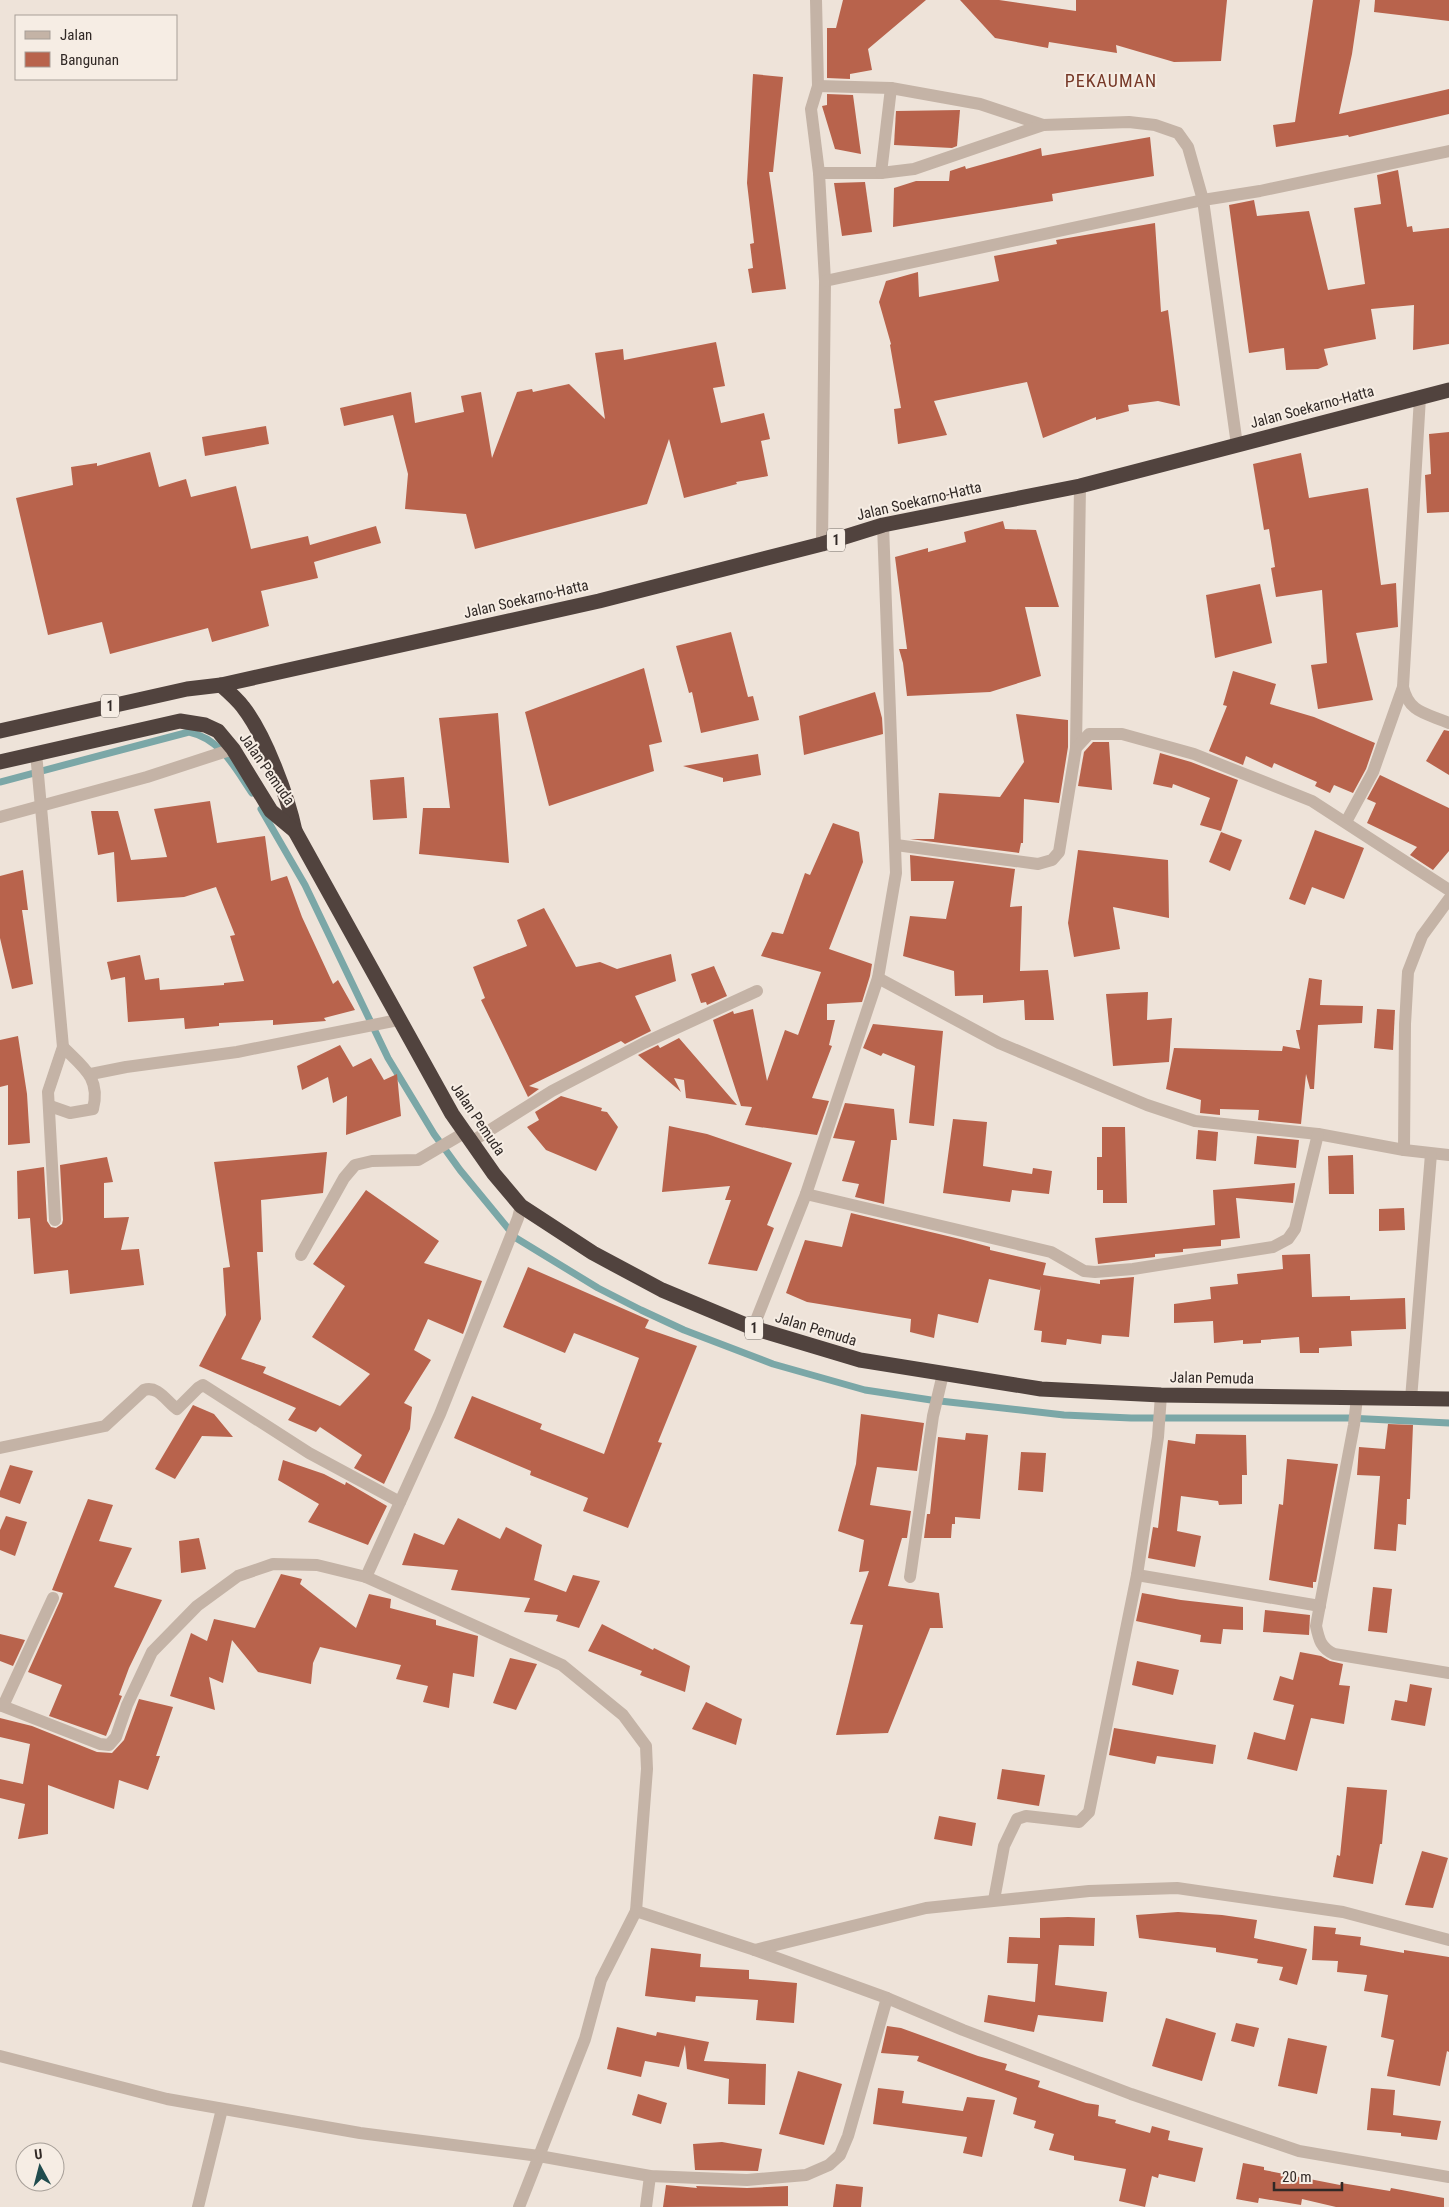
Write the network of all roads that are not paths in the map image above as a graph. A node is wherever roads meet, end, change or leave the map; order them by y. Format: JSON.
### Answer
{"nodes":[{"id":1,"x":816,"y":0,"type":"edge"},
{"id":2,"x":818,"y":86,"type":"junction"},
{"id":3,"x":891,"y":88,"type":"junction"},
{"id":4,"x":1043,"y":125,"type":"junction"},
{"id":5,"x":1449,"y":152,"type":"edge"},
{"id":6,"x":819,"y":173,"type":"junction"},
{"id":7,"x":881,"y":173,"type":"junction"},
{"id":8,"x":1202,"y":200,"type":"junction"},
{"id":9,"x":825,"y":280,"type":"junction"},
{"id":10,"x":1449,"y":390,"type":"edge"},
{"id":11,"x":1420,"y":397,"type":"junction"},
{"id":12,"x":1237,"y":445,"type":"junction"},
{"id":13,"x":1080,"y":486,"type":"junction"},
{"id":14,"x":883,"y":524,"type":"junction"},
{"id":15,"x":822,"y":544,"type":"junction"},
{"id":16,"x":222,"y":685,"type":"junction"},
{"id":17,"x":1403,"y":687,"type":"junction"},
{"id":18,"x":1449,"y":723,"type":"edge"},
{"id":19,"x":0,"y":731,"type":"edge"},
{"id":20,"x":1076,"y":748,"type":"junction"},
{"id":21,"x":233,"y":749,"type":"junction"},
{"id":22,"x":37,"y":759,"type":"junction"},
{"id":23,"x":0,"y":762,"type":"edge"},
{"id":24,"x":41,"y":805,"type":"junction"},
{"id":25,"x":0,"y":817,"type":"edge"},
{"id":26,"x":1346,"y":822,"type":"junction"},
{"id":27,"x":295,"y":832,"type":"junction"},
{"id":28,"x":896,"y":845,"type":"junction"},
{"id":29,"x":1449,"y":890,"type":"edge"},
{"id":30,"x":1449,"y":899,"type":"edge"},
{"id":31,"x":878,"y":978,"type":"junction"},
{"id":32,"x":757,"y":991,"type":"dead end"},
{"id":33,"x":398,"y":1020,"type":"junction"},
{"id":34,"x":63,"y":1047,"type":"junction"},
{"id":35,"x":91,"y":1074,"type":"junction"},
{"id":36,"x":50,"y":1106,"type":"junction"},
{"id":37,"x":1318,"y":1134,"type":"junction"},
{"id":38,"x":462,"y":1138,"type":"junction"},
{"id":39,"x":1404,"y":1150,"type":"junction"},
{"id":40,"x":1431,"y":1154,"type":"junction"},
{"id":41,"x":1449,"y":1155,"type":"edge"},
{"id":42,"x":806,"y":1194,"type":"junction"},
{"id":43,"x":520,"y":1212,"type":"junction"},
{"id":44,"x":55,"y":1220,"type":"dead end"},
{"id":45,"x":301,"y":1255,"type":"dead end"},
{"id":46,"x":753,"y":1328,"type":"junction"},
{"id":47,"x":941,"y":1380,"type":"junction"},
{"id":48,"x":1449,"y":1399,"type":"edge"},
{"id":49,"x":1411,"y":1400,"type":"junction"},
{"id":50,"x":1356,"y":1401,"type":"junction"},
{"id":51,"x":1161,"y":1402,"type":"junction"},
{"id":52,"x":0,"y":1448,"type":"edge"},
{"id":53,"x":400,"y":1502,"type":"junction"},
{"id":54,"x":1137,"y":1575,"type":"junction"},
{"id":55,"x":366,"y":1577,"type":"junction"},
{"id":56,"x":910,"y":1577,"type":"dead end"},
{"id":57,"x":53,"y":1598,"type":"dead end"},
{"id":58,"x":1320,"y":1606,"type":"junction"},
{"id":59,"x":1449,"y":1673,"type":"edge"},
{"id":60,"x":1,"y":1705,"type":"edge"},
{"id":61,"x":994,"y":1900,"type":"junction"},
{"id":62,"x":636,"y":1911,"type":"junction"},
{"id":63,"x":1449,"y":1940,"type":"edge"},
{"id":64,"x":756,"y":1950,"type":"junction"},
{"id":65,"x":887,"y":1998,"type":"junction"},
{"id":66,"x":0,"y":2056,"type":"edge"},
{"id":67,"x":222,"y":2109,"type":"junction"},
{"id":68,"x":539,"y":2156,"type":"junction"},
{"id":69,"x":650,"y":2176,"type":"junction"},
{"id":70,"x":1449,"y":2177,"type":"edge"},
{"id":71,"x":198,"y":2207,"type":"edge"},
{"id":72,"x":519,"y":2207,"type":"edge"},
{"id":73,"x":646,"y":2207,"type":"edge"}],
"edges":[{"from":1,"to":2,"type":"street"},
{"from":2,"to":3,"type":"street"},
{"from":2,"to":6,"type":"street"},
{"from":3,"to":4,"type":"street"},
{"from":3,"to":7,"type":"street"},
{"from":4,"to":7,"type":"street"},
{"from":4,"to":8,"type":"street"},
{"from":5,"to":8,"type":"street"},
{"from":6,"to":7,"type":"street"},
{"from":6,"to":9,"type":"street"},
{"from":8,"to":9,"type":"street"},
{"from":8,"to":12,"type":"street"},
{"from":9,"to":15,"type":"street"},
{"from":10,"to":11,"type":"highway","name":"Jalan Soekarno-Hatta","number":"1"},
{"from":11,"to":12,"type":"highway","name":"Jalan Soekarno-Hatta","number":"1"},
{"from":11,"to":17,"type":"street"},
{"from":12,"to":13,"type":"highway","name":"Jalan Soekarno-Hatta","number":"1"},
{"from":13,"to":14,"type":"highway","name":"Jalan Soekarno-Hatta","number":"1"},
{"from":13,"to":20,"type":"street"},
{"from":14,"to":15,"type":"highway","name":"Jalan Soekarno-Hatta","number":"1"},
{"from":14,"to":28,"type":"street"},
{"from":15,"to":16,"type":"highway","name":"Jalan Soekarno-Hatta","number":"1"},
{"from":16,"to":19,"type":"highway","number":"1"},
{"from":16,"to":27,"type":"highway","name":"Jalan Pemuda","number":"1"},
{"from":17,"to":18,"type":"street"},
{"from":17,"to":26,"type":"street"},
{"from":20,"to":26,"type":"street"},
{"from":20,"to":28,"type":"street"},
{"from":21,"to":22,"type":"highway","name":"Jalan Pemuda","number":"1"},
{"from":21,"to":24,"type":"street"},
{"from":21,"to":27,"type":"highway","name":"Jalan Pemuda","number":"1"},
{"from":22,"to":23,"type":"highway","number":"1"},
{"from":22,"to":24,"type":"street"},
{"from":24,"to":25,"type":"street"},
{"from":24,"to":34,"type":"street"},
{"from":26,"to":29,"type":"street"},
{"from":27,"to":33,"type":"highway","name":"Jalan Pemuda","number":"1"},
{"from":28,"to":31,"type":"street"},
{"from":30,"to":39,"type":"street"},
{"from":31,"to":37,"type":"street"},
{"from":31,"to":42,"type":"street"},
{"from":32,"to":38,"type":"street"},
{"from":33,"to":35,"type":"street"},
{"from":33,"to":38,"type":"highway","name":"Jalan Pemuda","number":"1"},
{"from":34,"to":35,"type":"street"},
{"from":34,"to":36,"type":"street"},
{"from":35,"to":36,"type":"street"},
{"from":36,"to":44,"type":"street"},
{"from":37,"to":39,"type":"street"},
{"from":37,"to":42,"type":"street"},
{"from":38,"to":43,"type":"highway","name":"Jalan Pemuda","number":"1"},
{"from":38,"to":45,"type":"street"},
{"from":39,"to":40,"type":"street"},
{"from":40,"to":41,"type":"street"},
{"from":40,"to":49,"type":"street"},
{"from":42,"to":46,"type":"street"},
{"from":43,"to":46,"type":"highway","name":"Jalan Pemuda","number":"1"},
{"from":43,"to":53,"type":"street"},
{"from":46,"to":47,"type":"highway","name":"Jalan Pemuda","number":"1"},
{"from":47,"to":51,"type":"highway","name":"Jalan Pemuda","number":"1"},
{"from":47,"to":56,"type":"street"},
{"from":48,"to":49,"type":"highway","name":"Jalan Pemuda","number":"1"},
{"from":49,"to":50,"type":"highway","name":"Jalan Pemuda","number":"1"},
{"from":50,"to":51,"type":"highway","name":"Jalan Pemuda","number":"1"},
{"from":50,"to":58,"type":"street"},
{"from":51,"to":54,"type":"street"},
{"from":52,"to":53,"type":"street"},
{"from":53,"to":55,"type":"street"},
{"from":54,"to":58,"type":"street"},
{"from":54,"to":61,"type":"street"},
{"from":55,"to":60,"type":"street"},
{"from":55,"to":62,"type":"street"},
{"from":57,"to":60,"type":"street"},
{"from":58,"to":59,"type":"street"},
{"from":61,"to":63,"type":"street"},
{"from":61,"to":64,"type":"street"},
{"from":62,"to":64,"type":"street"},
{"from":62,"to":68,"type":"street"},
{"from":64,"to":65,"type":"street"},
{"from":65,"to":69,"type":"street"},
{"from":65,"to":70,"type":"street"},
{"from":66,"to":67,"type":"street"},
{"from":67,"to":68,"type":"street"},
{"from":67,"to":71,"type":"street"},
{"from":68,"to":69,"type":"street"},
{"from":68,"to":72,"type":"street"},
{"from":69,"to":73,"type":"street"}]}
